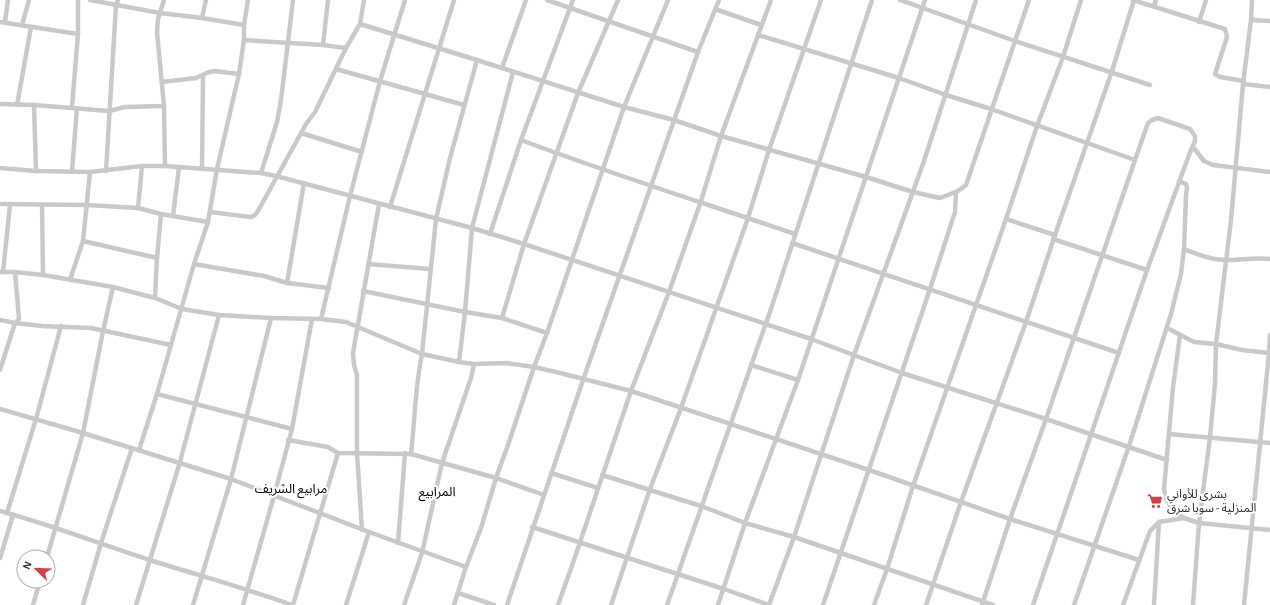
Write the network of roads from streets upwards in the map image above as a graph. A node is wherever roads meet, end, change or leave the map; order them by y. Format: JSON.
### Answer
{"nodes":[{"id":1,"x":8,"y":0,"type":"edge"},
{"id":2,"x":29,"y":0,"type":"edge"},
{"id":3,"x":78,"y":0,"type":"edge"},
{"id":4,"x":90,"y":0,"type":"edge"},
{"id":5,"x":164,"y":0,"type":"edge"},
{"id":6,"x":206,"y":0,"type":"edge"},
{"id":7,"x":248,"y":0,"type":"edge"},
{"id":8,"x":293,"y":0,"type":"edge"},
{"id":9,"x":328,"y":0,"type":"edge"},
{"id":10,"x":364,"y":0,"type":"edge"},
{"id":11,"x":404,"y":0,"type":"edge"},
{"id":12,"x":454,"y":0,"type":"edge"},
{"id":13,"x":526,"y":0,"type":"edge"},
{"id":14,"x":547,"y":0,"type":"edge"},
{"id":15,"x":572,"y":0,"type":"edge"},
{"id":16,"x":618,"y":0,"type":"edge"},
{"id":17,"x":668,"y":0,"type":"edge"},
{"id":18,"x":719,"y":0,"type":"edge"},
{"id":19,"x":771,"y":0,"type":"edge"},
{"id":20,"x":821,"y":0,"type":"edge"},
{"id":21,"x":872,"y":0,"type":"edge"},
{"id":22,"x":900,"y":0,"type":"edge"},
{"id":23,"x":925,"y":0,"type":"edge"},
{"id":24,"x":976,"y":0,"type":"edge"},
{"id":25,"x":1029,"y":0,"type":"edge"},
{"id":26,"x":1082,"y":0,"type":"edge"},
{"id":27,"x":1134,"y":0,"type":"edge"},
{"id":28,"x":1156,"y":0,"type":"edge"},
{"id":29,"x":1206,"y":0,"type":"edge"},
{"id":30,"x":1252,"y":0,"type":"edge"},
{"id":31,"x":117,"y":3,"type":"edge"},
{"id":32,"x":1154,"y":6,"type":"junction"},
{"id":33,"x":570,"y":8,"type":"junction"},
{"id":34,"x":922,"y":8,"type":"junction"},
{"id":35,"x":715,"y":9,"type":"junction"},
{"id":36,"x":160,"y":13,"type":"junction"},
{"id":37,"x":202,"y":18,"type":"junction"},
{"id":38,"x":1251,"y":20,"type":"junction"},
{"id":39,"x":2,"y":22,"type":"edge"},
{"id":40,"x":608,"y":22,"type":"junction"},
{"id":41,"x":1199,"y":22,"type":"junction"},
{"id":42,"x":1270,"y":22,"type":"edge"},
{"id":43,"x":360,"y":24,"type":"junction"},
{"id":44,"x":968,"y":24,"type":"junction"},
{"id":45,"x":22,"y":25,"type":"junction"},
{"id":46,"x":244,"y":25,"type":"junction"},
{"id":47,"x":761,"y":25,"type":"junction"},
{"id":48,"x":31,"y":26,"type":"junction"},
{"id":49,"x":78,"y":34,"type":"junction"},
{"id":50,"x":395,"y":35,"type":"junction"},
{"id":51,"x":758,"y":35,"type":"junction"},
{"id":52,"x":652,"y":38,"type":"junction"},
{"id":53,"x":244,"y":40,"type":"junction"},
{"id":54,"x":1015,"y":41,"type":"junction"},
{"id":55,"x":288,"y":43,"type":"junction"},
{"id":56,"x":323,"y":44,"type":"junction"},
{"id":57,"x":346,"y":48,"type":"junction"},
{"id":58,"x":439,"y":48,"type":"junction"},
{"id":59,"x":804,"y":50,"type":"junction"},
{"id":60,"x":698,"y":52,"type":"junction"},
{"id":61,"x":1062,"y":57,"type":"junction"},
{"id":62,"x":477,"y":60,"type":"junction"},
{"id":63,"x":851,"y":64,"type":"junction"},
{"id":64,"x":502,"y":68,"type":"junction"},
{"id":65,"x":336,"y":69,"type":"junction"},
{"id":66,"x":1112,"y":71,"type":"junction"},
{"id":67,"x":513,"y":72,"type":"junction"},
{"id":68,"x":239,"y":74,"type":"junction"},
{"id":69,"x":204,"y":75,"type":"junction"},
{"id":70,"x":899,"y":78,"type":"junction"},
{"id":71,"x":542,"y":80,"type":"junction"},
{"id":72,"x":380,"y":81,"type":"junction"},
{"id":73,"x":162,"y":82,"type":"junction"},
{"id":74,"x":1243,"y":82,"type":"junction"},
{"id":75,"x":1150,"y":84,"type":"dead end"},
{"id":76,"x":1270,"y":87,"type":"edge"},
{"id":77,"x":578,"y":93,"type":"junction"},
{"id":78,"x":425,"y":95,"type":"junction"},
{"id":79,"x":946,"y":95,"type":"junction"},
{"id":80,"x":0,"y":104,"type":"edge"},
{"id":81,"x":17,"y":105,"type":"junction"},
{"id":82,"x":34,"y":105,"type":"junction"},
{"id":83,"x":464,"y":105,"type":"junction"},
{"id":84,"x":164,"y":106,"type":"junction"},
{"id":85,"x":624,"y":107,"type":"junction"},
{"id":86,"x":75,"y":108,"type":"junction"},
{"id":87,"x":991,"y":109,"type":"junction"},
{"id":88,"x":109,"y":111,"type":"junction"},
{"id":89,"x":674,"y":120,"type":"junction"},
{"id":90,"x":1036,"y":126,"type":"junction"},
{"id":91,"x":301,"y":133,"type":"junction"},
{"id":92,"x":721,"y":136,"type":"junction"},
{"id":93,"x":521,"y":140,"type":"junction"},
{"id":94,"x":1087,"y":143,"type":"junction"},
{"id":95,"x":1192,"y":147,"type":"junction"},
{"id":96,"x":769,"y":150,"type":"junction"},
{"id":97,"x":362,"y":152,"type":"junction"},
{"id":98,"x":557,"y":153,"type":"junction"},
{"id":99,"x":1135,"y":160,"type":"junction"},
{"id":100,"x":819,"y":164,"type":"junction"},
{"id":101,"x":142,"y":166,"type":"junction"},
{"id":102,"x":165,"y":166,"type":"junction"},
{"id":103,"x":179,"y":167,"type":"junction"},
{"id":104,"x":0,"y":168,"type":"edge"},
{"id":105,"x":202,"y":169,"type":"junction"},
{"id":106,"x":217,"y":169,"type":"junction"},
{"id":107,"x":1235,"y":169,"type":"junction"},
{"id":108,"x":604,"y":170,"type":"junction"},
{"id":109,"x":36,"y":171,"type":"junction"},
{"id":110,"x":72,"y":171,"type":"junction"},
{"id":111,"x":106,"y":171,"type":"junction"},
{"id":112,"x":90,"y":172,"type":"junction"},
{"id":113,"x":1270,"y":172,"type":"edge"},
{"id":114,"x":261,"y":173,"type":"junction"},
{"id":115,"x":276,"y":176,"type":"junction"},
{"id":116,"x":866,"y":177,"type":"junction"},
{"id":117,"x":1179,"y":181,"type":"junction"},
{"id":118,"x":304,"y":183,"type":"junction"},
{"id":119,"x":651,"y":185,"type":"junction"},
{"id":120,"x":912,"y":192,"type":"junction"},
{"id":121,"x":956,"y":192,"type":"junction"},
{"id":122,"x":350,"y":196,"type":"junction"},
{"id":123,"x":701,"y":201,"type":"junction"},
{"id":124,"x":0,"y":204,"type":"edge"},
{"id":125,"x":379,"y":204,"type":"junction"},
{"id":126,"x":10,"y":205,"type":"junction"},
{"id":127,"x":42,"y":205,"type":"junction"},
{"id":128,"x":87,"y":205,"type":"junction"},
{"id":129,"x":390,"y":206,"type":"junction"},
{"id":130,"x":138,"y":208,"type":"junction"},
{"id":131,"x":210,"y":212,"type":"junction"},
{"id":132,"x":161,"y":214,"type":"junction"},
{"id":133,"x":173,"y":216,"type":"junction"},
{"id":134,"x":748,"y":218,"type":"junction"},
{"id":135,"x":436,"y":219,"type":"junction"},
{"id":136,"x":1006,"y":219,"type":"junction"},
{"id":137,"x":208,"y":222,"type":"junction"},
{"id":138,"x":472,"y":228,"type":"junction"},
{"id":139,"x":490,"y":234,"type":"junction"},
{"id":140,"x":795,"y":234,"type":"junction"},
{"id":141,"x":1054,"y":238,"type":"junction"},
{"id":142,"x":83,"y":241,"type":"junction"},
{"id":143,"x":524,"y":244,"type":"junction"},
{"id":144,"x":792,"y":244,"type":"junction"},
{"id":145,"x":1184,"y":249,"type":"junction"},
{"id":146,"x":1101,"y":255,"type":"junction"},
{"id":147,"x":157,"y":258,"type":"junction"},
{"id":148,"x":838,"y":259,"type":"junction"},
{"id":149,"x":1270,"y":259,"type":"edge"},
{"id":150,"x":1227,"y":260,"type":"junction"},
{"id":151,"x":571,"y":261,"type":"junction"},
{"id":152,"x":194,"y":264,"type":"junction"},
{"id":153,"x":368,"y":264,"type":"junction"},
{"id":154,"x":430,"y":269,"type":"junction"},
{"id":155,"x":1147,"y":270,"type":"junction"},
{"id":156,"x":1,"y":272,"type":"edge"},
{"id":157,"x":15,"y":272,"type":"junction"},
{"id":158,"x":884,"y":274,"type":"junction"},
{"id":159,"x":43,"y":275,"type":"junction"},
{"id":160,"x":619,"y":277,"type":"junction"},
{"id":161,"x":70,"y":280,"type":"junction"},
{"id":162,"x":288,"y":283,"type":"junction"},
{"id":163,"x":113,"y":287,"type":"junction"},
{"id":164,"x":329,"y":288,"type":"junction"},
{"id":165,"x":930,"y":289,"type":"junction"},
{"id":166,"x":363,"y":291,"type":"junction"},
{"id":167,"x":669,"y":292,"type":"junction"},
{"id":168,"x":155,"y":298,"type":"junction"},
{"id":169,"x":426,"y":304,"type":"junction"},
{"id":170,"x":976,"y":304,"type":"junction"},
{"id":171,"x":716,"y":308,"type":"junction"},
{"id":172,"x":182,"y":310,"type":"junction"},
{"id":173,"x":465,"y":312,"type":"junction"},
{"id":174,"x":219,"y":315,"type":"junction"},
{"id":175,"x":271,"y":318,"type":"junction"},
{"id":176,"x":502,"y":318,"type":"junction"},
{"id":177,"x":312,"y":319,"type":"junction"},
{"id":178,"x":321,"y":319,"type":"junction"},
{"id":179,"x":0,"y":320,"type":"edge"},
{"id":180,"x":1026,"y":322,"type":"junction"},
{"id":181,"x":15,"y":323,"type":"junction"},
{"id":182,"x":765,"y":325,"type":"junction"},
{"id":183,"x":61,"y":326,"type":"junction"},
{"id":184,"x":357,"y":328,"type":"junction"},
{"id":185,"x":1167,"y":328,"type":"junction"},
{"id":186,"x":103,"y":331,"type":"junction"},
{"id":187,"x":547,"y":333,"type":"junction"},
{"id":188,"x":1180,"y":335,"type":"junction"},
{"id":189,"x":1270,"y":335,"type":"edge"},
{"id":190,"x":1074,"y":337,"type":"junction"},
{"id":191,"x":811,"y":340,"type":"junction"},
{"id":192,"x":171,"y":344,"type":"junction"},
{"id":193,"x":1216,"y":344,"type":"junction"},
{"id":194,"x":1119,"y":353,"type":"junction"},
{"id":195,"x":1269,"y":353,"type":"edge"},
{"id":196,"x":422,"y":354,"type":"junction"},
{"id":197,"x":854,"y":355,"type":"junction"},
{"id":198,"x":459,"y":362,"type":"junction"},
{"id":199,"x":474,"y":364,"type":"junction"},
{"id":200,"x":751,"y":365,"type":"junction"},
{"id":201,"x":534,"y":367,"type":"junction"},
{"id":202,"x":0,"y":370,"type":"edge"},
{"id":203,"x":902,"y":373,"type":"junction"},
{"id":204,"x":583,"y":380,"type":"junction"},
{"id":205,"x":798,"y":380,"type":"junction"},
{"id":206,"x":947,"y":387,"type":"junction"},
{"id":207,"x":631,"y":391,"type":"junction"},
{"id":208,"x":157,"y":394,"type":"junction"},
{"id":209,"x":997,"y":403,"type":"junction"},
{"id":210,"x":196,"y":404,"type":"junction"},
{"id":211,"x":681,"y":408,"type":"junction"},
{"id":212,"x":0,"y":409,"type":"edge"},
{"id":213,"x":246,"y":417,"type":"junction"},
{"id":214,"x":36,"y":419,"type":"junction"},
{"id":215,"x":1046,"y":419,"type":"junction"},
{"id":216,"x":730,"y":424,"type":"junction"},
{"id":217,"x":292,"y":429,"type":"junction"},
{"id":218,"x":83,"y":432,"type":"junction"},
{"id":219,"x":1169,"y":434,"type":"junction"},
{"id":220,"x":1092,"y":435,"type":"junction"},
{"id":221,"x":1210,"y":437,"type":"junction"},
{"id":222,"x":288,"y":440,"type":"junction"},
{"id":223,"x":775,"y":440,"type":"junction"},
{"id":224,"x":1259,"y":442,"type":"junction"},
{"id":225,"x":1270,"y":443,"type":"edge"},
{"id":226,"x":1129,"y":446,"type":"junction"},
{"id":227,"x":132,"y":448,"type":"junction"},
{"id":228,"x":139,"y":450,"type":"junction"},
{"id":229,"x":338,"y":453,"type":"junction"},
{"id":230,"x":357,"y":453,"type":"junction"},
{"id":231,"x":405,"y":453,"type":"junction"},
{"id":232,"x":411,"y":454,"type":"junction"},
{"id":233,"x":822,"y":455,"type":"junction"},
{"id":234,"x":1167,"y":460,"type":"junction"},
{"id":235,"x":180,"y":462,"type":"junction"},
{"id":236,"x":442,"y":463,"type":"junction"},
{"id":237,"x":869,"y":470,"type":"junction"},
{"id":238,"x":551,"y":473,"type":"junction"},
{"id":239,"x":602,"y":475,"type":"junction"},
{"id":240,"x":496,"y":478,"type":"junction"},
{"id":241,"x":231,"y":479,"type":"junction"},
{"id":242,"x":913,"y":486,"type":"junction"},
{"id":243,"x":598,"y":488,"type":"junction"},
{"id":244,"x":650,"y":489,"type":"junction"},
{"id":245,"x":544,"y":495,"type":"junction"},
{"id":246,"x":274,"y":496,"type":"junction"},
{"id":247,"x":961,"y":502,"type":"junction"},
{"id":248,"x":701,"y":506,"type":"junction"},
{"id":249,"x":0,"y":511,"type":"edge"},
{"id":250,"x":7,"y":513,"type":"junction"},
{"id":251,"x":320,"y":513,"type":"junction"},
{"id":252,"x":13,"y":515,"type":"junction"},
{"id":253,"x":1184,"y":518,"type":"junction"},
{"id":254,"x":1010,"y":519,"type":"junction"},
{"id":255,"x":1159,"y":522,"type":"junction"},
{"id":256,"x":745,"y":523,"type":"junction"},
{"id":257,"x":1199,"y":523,"type":"junction"},
{"id":258,"x":532,"y":528,"type":"junction"},
{"id":259,"x":1251,"y":528,"type":"junction"},
{"id":260,"x":55,"y":529,"type":"junction"},
{"id":261,"x":362,"y":530,"type":"junction"},
{"id":262,"x":1270,"y":530,"type":"edge"},
{"id":263,"x":369,"y":532,"type":"junction"},
{"id":264,"x":1057,"y":534,"type":"junction"},
{"id":265,"x":794,"y":537,"type":"junction"},
{"id":266,"x":101,"y":542,"type":"junction"},
{"id":267,"x":580,"y":542,"type":"junction"},
{"id":268,"x":398,"y":543,"type":"junction"},
{"id":269,"x":1095,"y":546,"type":"junction"},
{"id":270,"x":49,"y":549,"type":"edge"},
{"id":271,"x":422,"y":553,"type":"junction"},
{"id":272,"x":840,"y":553,"type":"junction"},
{"id":273,"x":0,"y":558,"type":"edge"},
{"id":274,"x":627,"y":558,"type":"junction"},
{"id":275,"x":149,"y":559,"type":"junction"},
{"id":276,"x":1139,"y":560,"type":"junction"},
{"id":277,"x":466,"y":568,"type":"junction"},
{"id":278,"x":888,"y":569,"type":"junction"},
{"id":279,"x":677,"y":574,"type":"junction"},
{"id":280,"x":201,"y":575,"type":"junction"},
{"id":281,"x":934,"y":584,"type":"junction"},
{"id":282,"x":38,"y":589,"type":"edge"},
{"id":283,"x":248,"y":589,"type":"junction"},
{"id":284,"x":724,"y":589,"type":"junction"},
{"id":285,"x":458,"y":593,"type":"junction"},
{"id":286,"x":982,"y":603,"type":"edge"},
{"id":287,"x":33,"y":605,"type":"edge"},
{"id":288,"x":83,"y":605,"type":"edge"},
{"id":289,"x":136,"y":605,"type":"edge"},
{"id":290,"x":193,"y":605,"type":"edge"},
{"id":291,"x":243,"y":605,"type":"edge"},
{"id":292,"x":292,"y":605,"type":"edge"},
{"id":293,"x":346,"y":605,"type":"edge"},
{"id":294,"x":404,"y":605,"type":"edge"},
{"id":295,"x":454,"y":605,"type":"edge"},
{"id":296,"x":494,"y":605,"type":"edge"},
{"id":297,"x":507,"y":605,"type":"edge"},
{"id":298,"x":558,"y":605,"type":"edge"},
{"id":299,"x":611,"y":605,"type":"edge"},
{"id":300,"x":667,"y":605,"type":"edge"},
{"id":301,"x":718,"y":605,"type":"edge"},
{"id":302,"x":769,"y":605,"type":"edge"},
{"id":303,"x":823,"y":605,"type":"edge"},
{"id":304,"x":874,"y":605,"type":"edge"},
{"id":305,"x":926,"y":605,"type":"edge"},
{"id":306,"x":994,"y":605,"type":"edge"},
{"id":307,"x":1033,"y":605,"type":"edge"},
{"id":308,"x":1074,"y":605,"type":"edge"},
{"id":309,"x":1123,"y":605,"type":"edge"},
{"id":310,"x":1154,"y":605,"type":"edge"},
{"id":311,"x":1193,"y":605,"type":"edge"},
{"id":312,"x":1244,"y":605,"type":"edge"}],
"edges":[{"from":1,"to":39,"type":"street"},
{"from":2,"to":45,"type":"street"},
{"from":3,"to":49,"type":"street"},
{"from":4,"to":31,"type":"street"},
{"from":5,"to":36,"type":"street"},
{"from":6,"to":37,"type":"street"},
{"from":7,"to":46,"type":"street"},
{"from":8,"to":55,"type":"street"},
{"from":9,"to":56,"type":"street"},
{"from":10,"to":43,"type":"street"},
{"from":11,"to":50,"type":"street"},
{"from":12,"to":58,"type":"street"},
{"from":13,"to":64,"type":"street"},
{"from":14,"to":33,"type":"street"},
{"from":15,"to":33,"type":"street"},
{"from":16,"to":40,"type":"street"},
{"from":17,"to":52,"type":"street"},
{"from":18,"to":35,"type":"street"},
{"from":19,"to":47,"type":"street"},
{"from":20,"to":59,"type":"street"},
{"from":21,"to":63,"type":"street"},
{"from":22,"to":34,"type":"street"},
{"from":23,"to":34,"type":"street"},
{"from":24,"to":44,"type":"street"},
{"from":25,"to":54,"type":"street"},
{"from":26,"to":61,"type":"street"},
{"from":27,"to":32,"type":"street"},
{"from":27,"to":66,"type":"street"},
{"from":28,"to":32,"type":"street"},
{"from":29,"to":41,"type":"street"},
{"from":30,"to":38,"type":"street"},
{"from":31,"to":36,"type":"street"},
{"from":31,"to":88,"type":"street"},
{"from":32,"to":41,"type":"street"},
{"from":33,"to":40,"type":"street"},
{"from":33,"to":71,"type":"street"},
{"from":34,"to":44,"type":"street"},
{"from":34,"to":70,"type":"street"},
{"from":35,"to":47,"type":"street"},
{"from":35,"to":60,"type":"street"},
{"from":36,"to":37,"type":"street"},
{"from":36,"to":73,"type":"street"},
{"from":37,"to":46,"type":"street"},
{"from":38,"to":42,"type":"street"},
{"from":38,"to":74,"type":"street"},
{"from":39,"to":45,"type":"street"},
{"from":40,"to":52,"type":"street"},
{"from":40,"to":77,"type":"street"},
{"from":41,"to":74,"type":"street"},
{"from":43,"to":50,"type":"street"},
{"from":43,"to":57,"type":"street"},
{"from":44,"to":54,"type":"street"},
{"from":44,"to":79,"type":"street"},
{"from":45,"to":48,"type":"street"},
{"from":46,"to":53,"type":"street"},
{"from":47,"to":51,"type":"street"},
{"from":48,"to":49,"type":"street"},
{"from":48,"to":81,"type":"street"},
{"from":49,"to":86,"type":"street"},
{"from":50,"to":58,"type":"street"},
{"from":50,"to":72,"type":"street"},
{"from":51,"to":59,"type":"street"},
{"from":51,"to":92,"type":"street"},
{"from":52,"to":60,"type":"street"},
{"from":52,"to":85,"type":"street"},
{"from":53,"to":55,"type":"street"},
{"from":53,"to":68,"type":"street"},
{"from":54,"to":61,"type":"street"},
{"from":54,"to":87,"type":"street"},
{"from":55,"to":56,"type":"street"},
{"from":55,"to":114,"type":"street"},
{"from":56,"to":57,"type":"street"},
{"from":57,"to":65,"type":"street"},
{"from":58,"to":62,"type":"street"},
{"from":58,"to":78,"type":"street"},
{"from":59,"to":63,"type":"street"},
{"from":59,"to":96,"type":"street"},
{"from":60,"to":89,"type":"street"},
{"from":61,"to":66,"type":"street"},
{"from":61,"to":90,"type":"street"},
{"from":62,"to":64,"type":"street"},
{"from":62,"to":83,"type":"street"},
{"from":63,"to":70,"type":"street"},
{"from":63,"to":100,"type":"street"},
{"from":64,"to":67,"type":"street"},
{"from":65,"to":72,"type":"street"},
{"from":65,"to":91,"type":"street"},
{"from":66,"to":75,"type":"street"},
{"from":66,"to":94,"type":"street"},
{"from":67,"to":71,"type":"street"},
{"from":67,"to":138,"type":"street"},
{"from":68,"to":69,"type":"street"},
{"from":68,"to":106,"type":"street"},
{"from":69,"to":73,"type":"street"},
{"from":69,"to":105,"type":"street"},
{"from":70,"to":79,"type":"street"},
{"from":70,"to":116,"type":"street"},
{"from":71,"to":77,"type":"street"},
{"from":71,"to":93,"type":"street"},
{"from":72,"to":78,"type":"street"},
{"from":72,"to":97,"type":"street"},
{"from":73,"to":84,"type":"street"},
{"from":74,"to":76,"type":"street"},
{"from":74,"to":107,"type":"street"},
{"from":77,"to":85,"type":"street"},
{"from":77,"to":98,"type":"street"},
{"from":78,"to":83,"type":"street"},
{"from":78,"to":129,"type":"street"},
{"from":79,"to":87,"type":"street"},
{"from":79,"to":120,"type":"street"},
{"from":80,"to":81,"type":"street"},
{"from":81,"to":82,"type":"street"},
{"from":82,"to":86,"type":"street"},
{"from":82,"to":109,"type":"street"},
{"from":83,"to":135,"type":"street"},
{"from":84,"to":88,"type":"street"},
{"from":84,"to":102,"type":"street"},
{"from":85,"to":89,"type":"street"},
{"from":85,"to":108,"type":"street"},
{"from":86,"to":88,"type":"street"},
{"from":86,"to":110,"type":"street"},
{"from":87,"to":90,"type":"street"},
{"from":87,"to":121,"type":"street"},
{"from":88,"to":111,"type":"street"},
{"from":89,"to":92,"type":"street"},
{"from":89,"to":119,"type":"street"},
{"from":90,"to":94,"type":"street"},
{"from":90,"to":136,"type":"street"},
{"from":91,"to":97,"type":"street"},
{"from":91,"to":115,"type":"street"},
{"from":92,"to":96,"type":"street"},
{"from":92,"to":123,"type":"street"},
{"from":93,"to":98,"type":"street"},
{"from":93,"to":139,"type":"street"},
{"from":94,"to":99,"type":"street"},
{"from":94,"to":141,"type":"street"},
{"from":95,"to":99,"type":"street"},
{"from":95,"to":107,"type":"street"},
{"from":95,"to":117,"type":"street"},
{"from":96,"to":100,"type":"street"},
{"from":96,"to":134,"type":"street"},
{"from":97,"to":122,"type":"street"},
{"from":98,"to":108,"type":"street"},
{"from":98,"to":143,"type":"street"},
{"from":99,"to":146,"type":"street"},
{"from":100,"to":116,"type":"street"},
{"from":100,"to":140,"type":"street"},
{"from":101,"to":102,"type":"street"},
{"from":101,"to":111,"type":"street"},
{"from":101,"to":130,"type":"street"},
{"from":102,"to":103,"type":"street"},
{"from":103,"to":105,"type":"street"},
{"from":103,"to":133,"type":"street"},
{"from":104,"to":109,"type":"street"},
{"from":105,"to":106,"type":"street"},
{"from":106,"to":114,"type":"street"},
{"from":106,"to":131,"type":"street"},
{"from":107,"to":113,"type":"street"},
{"from":107,"to":150,"type":"street"},
{"from":108,"to":119,"type":"street"},
{"from":108,"to":151,"type":"street"},
{"from":109,"to":110,"type":"street"},
{"from":110,"to":112,"type":"street"},
{"from":111,"to":112,"type":"street"},
{"from":112,"to":128,"type":"street"},
{"from":114,"to":115,"type":"street"},
{"from":115,"to":118,"type":"street"},
{"from":115,"to":131,"type":"street"},
{"from":116,"to":120,"type":"street"},
{"from":116,"to":148,"type":"street"},
{"from":117,"to":145,"type":"street"},
{"from":117,"to":155,"type":"street"},
{"from":118,"to":122,"type":"street"},
{"from":118,"to":162,"type":"street"},
{"from":119,"to":123,"type":"street"},
{"from":119,"to":160,"type":"street"},
{"from":120,"to":121,"type":"street"},
{"from":120,"to":158,"type":"street"},
{"from":121,"to":165,"type":"street"},
{"from":122,"to":125,"type":"street"},
{"from":122,"to":164,"type":"street"},
{"from":123,"to":134,"type":"street"},
{"from":123,"to":167,"type":"street"},
{"from":124,"to":126,"type":"street"},
{"from":125,"to":129,"type":"street"},
{"from":125,"to":153,"type":"street"},
{"from":126,"to":127,"type":"street"},
{"from":126,"to":156,"type":"street"},
{"from":127,"to":128,"type":"street"},
{"from":127,"to":159,"type":"street"},
{"from":128,"to":130,"type":"street"},
{"from":128,"to":142,"type":"street"},
{"from":129,"to":135,"type":"street"},
{"from":130,"to":132,"type":"street"},
{"from":131,"to":137,"type":"street"},
{"from":132,"to":133,"type":"street"},
{"from":132,"to":147,"type":"street"},
{"from":133,"to":137,"type":"street"},
{"from":134,"to":140,"type":"street"},
{"from":134,"to":171,"type":"street"},
{"from":135,"to":138,"type":"street"},
{"from":135,"to":154,"type":"street"},
{"from":136,"to":141,"type":"street"},
{"from":136,"to":170,"type":"street"},
{"from":137,"to":152,"type":"street"},
{"from":138,"to":139,"type":"street"},
{"from":138,"to":173,"type":"street"},
{"from":139,"to":143,"type":"street"},
{"from":140,"to":144,"type":"street"},
{"from":141,"to":146,"type":"street"},
{"from":141,"to":180,"type":"street"},
{"from":142,"to":147,"type":"street"},
{"from":142,"to":161,"type":"street"},
{"from":143,"to":151,"type":"street"},
{"from":143,"to":176,"type":"street"},
{"from":144,"to":148,"type":"street"},
{"from":144,"to":182,"type":"street"},
{"from":145,"to":150,"type":"street"},
{"from":145,"to":185,"type":"street"},
{"from":146,"to":155,"type":"street"},
{"from":146,"to":190,"type":"street"},
{"from":147,"to":168,"type":"street"},
{"from":148,"to":158,"type":"street"},
{"from":148,"to":191,"type":"street"},
{"from":149,"to":150,"type":"street"},
{"from":150,"to":193,"type":"street"},
{"from":151,"to":160,"type":"street"},
{"from":151,"to":187,"type":"street"},
{"from":152,"to":162,"type":"street"},
{"from":152,"to":172,"type":"street"},
{"from":153,"to":154,"type":"street"},
{"from":153,"to":166,"type":"street"},
{"from":154,"to":169,"type":"street"},
{"from":155,"to":194,"type":"street"},
{"from":156,"to":157,"type":"street"},
{"from":157,"to":159,"type":"street"},
{"from":157,"to":181,"type":"street"},
{"from":158,"to":165,"type":"street"},
{"from":158,"to":197,"type":"street"},
{"from":159,"to":161,"type":"street"},
{"from":160,"to":167,"type":"street"},
{"from":160,"to":204,"type":"street"},
{"from":161,"to":163,"type":"street"},
{"from":162,"to":164,"type":"street"},
{"from":163,"to":168,"type":"street"},
{"from":163,"to":186,"type":"street"},
{"from":164,"to":178,"type":"street"},
{"from":165,"to":170,"type":"street"},
{"from":165,"to":203,"type":"street"},
{"from":166,"to":169,"type":"street"},
{"from":166,"to":184,"type":"street"},
{"from":167,"to":171,"type":"street"},
{"from":167,"to":207,"type":"street"},
{"from":168,"to":172,"type":"street"},
{"from":169,"to":173,"type":"street"},
{"from":169,"to":196,"type":"street"},
{"from":170,"to":180,"type":"street"},
{"from":170,"to":206,"type":"street"},
{"from":171,"to":182,"type":"street"},
{"from":171,"to":211,"type":"street"},
{"from":172,"to":174,"type":"street"},
{"from":172,"to":192,"type":"street"},
{"from":173,"to":176,"type":"street"},
{"from":173,"to":198,"type":"street"},
{"from":174,"to":175,"type":"street"},
{"from":174,"to":210,"type":"street"},
{"from":175,"to":177,"type":"street"},
{"from":175,"to":213,"type":"street"},
{"from":176,"to":187,"type":"street"},
{"from":177,"to":178,"type":"street"},
{"from":177,"to":217,"type":"street"},
{"from":178,"to":184,"type":"street"},
{"from":179,"to":181,"type":"street"},
{"from":180,"to":190,"type":"street"},
{"from":180,"to":209,"type":"street"},
{"from":181,"to":183,"type":"street"},
{"from":181,"to":202,"type":"street"},
{"from":182,"to":191,"type":"street"},
{"from":182,"to":200,"type":"street"},
{"from":183,"to":186,"type":"street"},
{"from":183,"to":214,"type":"street"},
{"from":184,"to":196,"type":"street"},
{"from":184,"to":230,"type":"street"},
{"from":185,"to":188,"type":"street"},
{"from":185,"to":226,"type":"street"},
{"from":186,"to":192,"type":"street"},
{"from":186,"to":218,"type":"street"},
{"from":187,"to":201,"type":"street"},
{"from":188,"to":193,"type":"street"},
{"from":188,"to":219,"type":"street"},
{"from":189,"to":195,"type":"street"},
{"from":190,"to":194,"type":"street"},
{"from":190,"to":215,"type":"street"},
{"from":191,"to":197,"type":"street"},
{"from":191,"to":205,"type":"street"},
{"from":192,"to":208,"type":"street"},
{"from":193,"to":195,"type":"street"},
{"from":193,"to":221,"type":"street"},
{"from":194,"to":220,"type":"street"},
{"from":195,"to":224,"type":"street"},
{"from":196,"to":198,"type":"street"},
{"from":196,"to":232,"type":"street"},
{"from":197,"to":203,"type":"street"},
{"from":197,"to":233,"type":"street"},
{"from":198,"to":199,"type":"street"},
{"from":199,"to":201,"type":"street"},
{"from":199,"to":236,"type":"street"},
{"from":200,"to":205,"type":"street"},
{"from":200,"to":216,"type":"street"},
{"from":201,"to":204,"type":"street"},
{"from":201,"to":240,"type":"street"},
{"from":203,"to":206,"type":"street"},
{"from":203,"to":237,"type":"street"},
{"from":204,"to":207,"type":"street"},
{"from":204,"to":238,"type":"street"},
{"from":205,"to":223,"type":"street"},
{"from":206,"to":209,"type":"street"},
{"from":206,"to":242,"type":"street"},
{"from":207,"to":211,"type":"street"},
{"from":207,"to":239,"type":"street"},
{"from":208,"to":210,"type":"street"},
{"from":208,"to":228,"type":"street"},
{"from":209,"to":215,"type":"street"},
{"from":209,"to":247,"type":"street"},
{"from":210,"to":213,"type":"street"},
{"from":210,"to":235,"type":"street"},
{"from":211,"to":216,"type":"street"},
{"from":211,"to":244,"type":"street"},
{"from":212,"to":214,"type":"street"},
{"from":213,"to":217,"type":"street"},
{"from":213,"to":241,"type":"street"},
{"from":214,"to":218,"type":"street"},
{"from":214,"to":250,"type":"street"},
{"from":215,"to":220,"type":"street"},
{"from":215,"to":254,"type":"street"},
{"from":216,"to":223,"type":"street"},
{"from":216,"to":248,"type":"street"},
{"from":217,"to":222,"type":"street"},
{"from":218,"to":227,"type":"street"},
{"from":218,"to":260,"type":"street"},
{"from":219,"to":221,"type":"street"},
{"from":219,"to":234,"type":"street"},
{"from":220,"to":226,"type":"street"},
{"from":220,"to":264,"type":"street"},
{"from":221,"to":224,"type":"street"},
{"from":221,"to":257,"type":"street"},
{"from":222,"to":229,"type":"street"},
{"from":222,"to":246,"type":"street"},
{"from":223,"to":233,"type":"street"},
{"from":223,"to":256,"type":"street"},
{"from":224,"to":225,"type":"street"},
{"from":224,"to":259,"type":"street"},
{"from":226,"to":234,"type":"street"},
{"from":226,"to":269,"type":"street"},
{"from":227,"to":228,"type":"street"},
{"from":227,"to":266,"type":"street"},
{"from":228,"to":235,"type":"street"},
{"from":229,"to":230,"type":"street"},
{"from":229,"to":251,"type":"street"},
{"from":230,"to":231,"type":"street"},
{"from":230,"to":261,"type":"street"},
{"from":231,"to":232,"type":"street"},
{"from":231,"to":268,"type":"street"},
{"from":232,"to":236,"type":"street"},
{"from":233,"to":237,"type":"street"},
{"from":233,"to":265,"type":"street"},
{"from":234,"to":253,"type":"street"},
{"from":235,"to":241,"type":"street"},
{"from":235,"to":275,"type":"street"},
{"from":236,"to":240,"type":"street"},
{"from":236,"to":271,"type":"street"},
{"from":237,"to":242,"type":"street"},
{"from":237,"to":272,"type":"street"},
{"from":238,"to":243,"type":"street"},
{"from":238,"to":245,"type":"street"},
{"from":239,"to":243,"type":"street"},
{"from":239,"to":244,"type":"street"},
{"from":240,"to":245,"type":"street"},
{"from":240,"to":277,"type":"street"},
{"from":241,"to":246,"type":"street"},
{"from":241,"to":280,"type":"street"},
{"from":242,"to":247,"type":"street"},
{"from":242,"to":278,"type":"street"},
{"from":243,"to":267,"type":"street"},
{"from":244,"to":248,"type":"street"},
{"from":244,"to":274,"type":"street"},
{"from":245,"to":258,"type":"street"},
{"from":246,"to":251,"type":"street"},
{"from":246,"to":283,"type":"street"},
{"from":247,"to":254,"type":"street"},
{"from":247,"to":281,"type":"street"},
{"from":248,"to":256,"type":"street"},
{"from":248,"to":279,"type":"street"},
{"from":249,"to":250,"type":"street"},
{"from":250,"to":252,"type":"street"},
{"from":251,"to":261,"type":"street"},
{"from":251,"to":292,"type":"street"},
{"from":252,"to":260,"type":"street"},
{"from":252,"to":273,"type":"street"},
{"from":253,"to":255,"type":"street"},
{"from":253,"to":257,"type":"street"},
{"from":254,"to":264,"type":"street"},
{"from":254,"to":286,"type":"street"},
{"from":255,"to":276,"type":"street"},
{"from":255,"to":310,"type":"street"},
{"from":256,"to":265,"type":"street"},
{"from":256,"to":284,"type":"street"},
{"from":257,"to":259,"type":"street"},
{"from":257,"to":311,"type":"street"},
{"from":258,"to":267,"type":"street"},
{"from":258,"to":297,"type":"street"},
{"from":259,"to":262,"type":"street"},
{"from":259,"to":312,"type":"street"},
{"from":260,"to":266,"type":"street"},
{"from":260,"to":270,"type":"street"},
{"from":261,"to":263,"type":"street"},
{"from":263,"to":268,"type":"street"},
{"from":263,"to":293,"type":"street"},
{"from":264,"to":269,"type":"street"},
{"from":264,"to":307,"type":"street"},
{"from":265,"to":272,"type":"street"},
{"from":265,"to":302,"type":"street"},
{"from":266,"to":275,"type":"street"},
{"from":266,"to":288,"type":"street"},
{"from":267,"to":274,"type":"street"},
{"from":267,"to":298,"type":"street"},
{"from":268,"to":271,"type":"street"},
{"from":269,"to":276,"type":"street"},
{"from":269,"to":308,"type":"street"},
{"from":271,"to":277,"type":"street"},
{"from":271,"to":294,"type":"street"},
{"from":272,"to":278,"type":"street"},
{"from":272,"to":303,"type":"street"},
{"from":274,"to":279,"type":"street"},
{"from":274,"to":299,"type":"street"},
{"from":275,"to":280,"type":"street"},
{"from":275,"to":289,"type":"street"},
{"from":276,"to":309,"type":"street"},
{"from":277,"to":285,"type":"street"},
{"from":278,"to":281,"type":"street"},
{"from":278,"to":304,"type":"street"},
{"from":279,"to":284,"type":"street"},
{"from":279,"to":300,"type":"street"},
{"from":280,"to":283,"type":"street"},
{"from":280,"to":290,"type":"street"},
{"from":281,"to":286,"type":"street"},
{"from":281,"to":305,"type":"street"},
{"from":282,"to":287,"type":"street"},
{"from":283,"to":291,"type":"street"},
{"from":283,"to":292,"type":"street"},
{"from":284,"to":301,"type":"street"},
{"from":284,"to":302,"type":"street"},
{"from":285,"to":295,"type":"street"},
{"from":285,"to":296,"type":"street"},
{"from":286,"to":306,"type":"street"}]}
